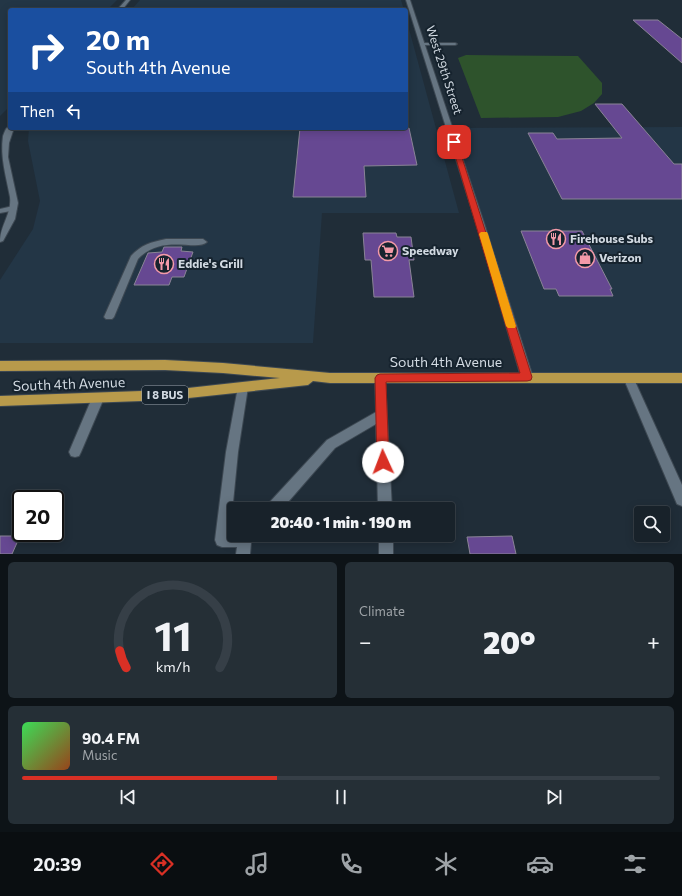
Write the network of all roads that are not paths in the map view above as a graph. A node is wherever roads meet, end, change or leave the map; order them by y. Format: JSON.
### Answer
{"nodes":[{"id":1,"x":128,"y":0,"type":"edge"},
{"id":2,"x":408,"y":0,"type":"edge"},
{"id":3,"x":121,"y":8,"type":"edge"},
{"id":4,"x":422,"y":44,"type":"junction"},
{"id":5,"x":455,"y":44,"type":"dead end"},
{"id":6,"x":9,"y":130,"type":"edge"},
{"id":7,"x":13,"y":208,"type":"junction"},
{"id":8,"x":0,"y":211,"type":"edge"},
{"id":9,"x":0,"y":239,"type":"edge"},
{"id":10,"x":203,"y":242,"type":"dead end"},
{"id":11,"x":109,"y":317,"type":"dead end"},
{"id":12,"x":0,"y":366,"type":"edge"},
{"id":13,"x":527,"y":377,"type":"junction"},
{"id":14,"x":628,"y":377,"type":"junction"},
{"id":15,"x":330,"y":378,"type":"junction"},
{"id":16,"x":380,"y":378,"type":"junction"},
{"id":17,"x":682,"y":378,"type":"edge"},
{"id":18,"x":243,"y":387,"type":"junction"},
{"id":19,"x":98,"y":398,"type":"junction"},
{"id":20,"x":0,"y":401,"type":"edge"},
{"id":21,"x":382,"y":415,"type":"junction"},
{"id":22,"x":75,"y":452,"type":"dead end"},
{"id":23,"x":682,"y":500,"type":"edge"},
{"id":24,"x":279,"y":502,"type":"edge"},
{"id":25,"x":385,"y":502,"type":"edge"},
{"id":26,"x":227,"y":539,"type":"edge"},
{"id":27,"x":246,"y":542,"type":"edge"},
{"id":28,"x":386,"y":542,"type":"edge"},
{"id":29,"x":243,"y":554,"type":"edge"},
{"id":30,"x":386,"y":554,"type":"edge"}],
"edges":[{"from":1,"to":3,"type":"street"},
{"from":2,"to":4,"type":"street","name":"West 29th Street"},
{"from":4,"to":5,"type":"lane"},
{"from":4,"to":13,"type":"street","name":"West 29th Street"},
{"from":6,"to":7,"type":"street"},
{"from":7,"to":8,"type":"lane"},
{"from":7,"to":9,"type":"street"},
{"from":10,"to":11,"type":"lane"},
{"from":12,"to":15,"type":"main road","name":"South 4th Avenue","number":"I 8 BUS"},
{"from":13,"to":14,"type":"main road","name":"South 4th Avenue","number":"I 8 BUS"},
{"from":13,"to":16,"type":"main road","name":"South 4th Avenue","number":"I 8 BUS"},
{"from":14,"to":17,"type":"main road","name":"South 4th Avenue","number":"I 8 BUS"},
{"from":14,"to":23,"type":"lane"},
{"from":15,"to":16,"type":"main road","name":"South 4th Avenue","number":"I 8 BUS"},
{"from":15,"to":18,"type":"main road","name":"South 4th Avenue","number":"I 8 BUS"},
{"from":16,"to":21,"type":"lane"},
{"from":18,"to":19,"type":"main road","name":"South 4th Avenue","number":"I 8 BUS"},
{"from":18,"to":26,"type":"lane"},
{"from":19,"to":20,"type":"main road","name":"South 4th Avenue","number":"I 8 BUS"},
{"from":19,"to":22,"type":"lane"},
{"from":21,"to":24,"type":"lane"},
{"from":21,"to":25,"type":"lane"},
{"from":27,"to":29,"type":"lane"},
{"from":28,"to":30,"type":"lane"}]}
